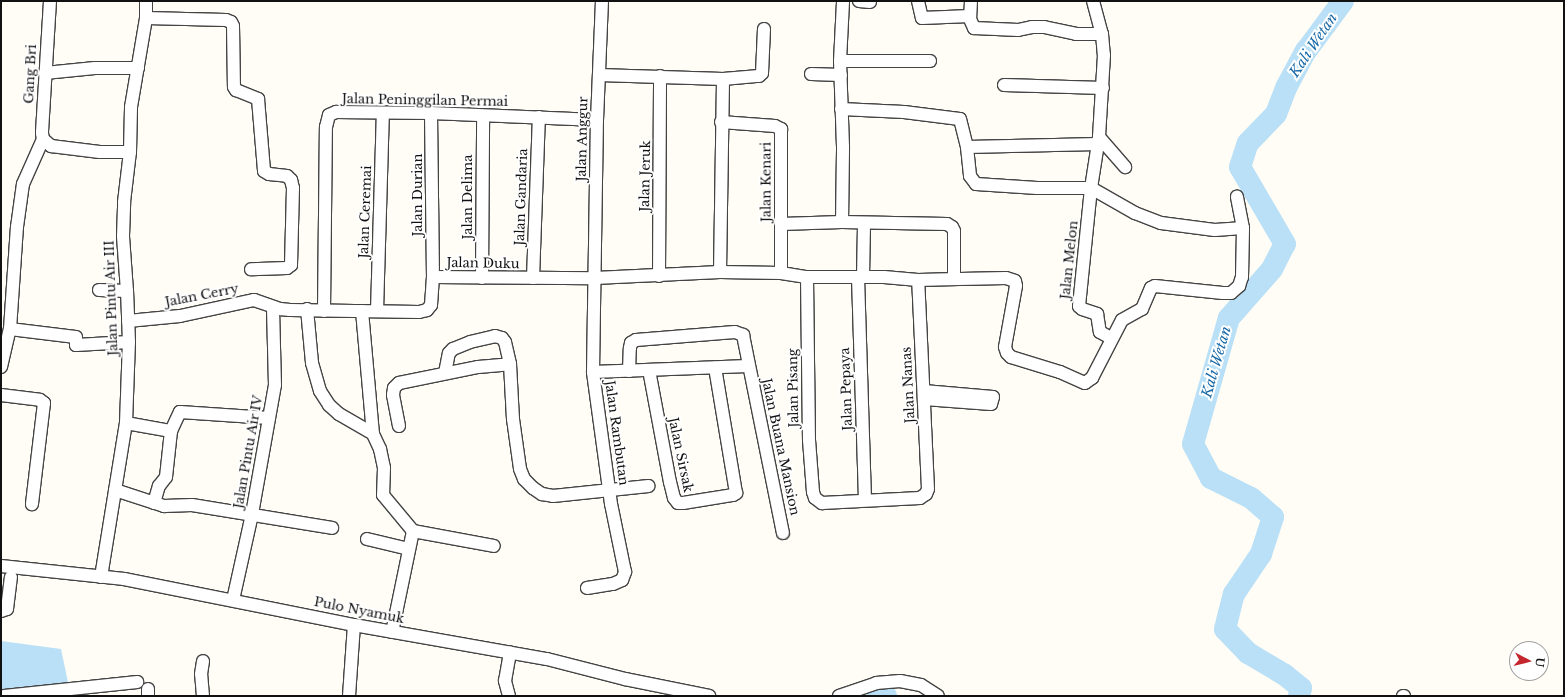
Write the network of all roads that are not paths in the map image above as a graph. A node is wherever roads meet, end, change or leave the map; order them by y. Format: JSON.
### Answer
{"nodes":[{"id":1,"x":50,"y":1,"type":"edge"},
{"id":2,"x":146,"y":1,"type":"edge"},
{"id":3,"x":602,"y":1,"type":"edge"},
{"id":4,"x":843,"y":1,"type":"edge"},
{"id":5,"x":918,"y":1,"type":"edge"},
{"id":6,"x":971,"y":1,"type":"edge"},
{"id":7,"x":1093,"y":1,"type":"edge"},
{"id":8,"x":970,"y":16,"type":"junction"},
{"id":9,"x":146,"y":18,"type":"junction"},
{"id":10,"x":764,"y":29,"type":"dead end"},
{"id":11,"x":1102,"y":34,"type":"junction"},
{"id":12,"x":840,"y":61,"type":"junction"},
{"id":13,"x":930,"y":61,"type":"dead end"},
{"id":14,"x":138,"y":68,"type":"junction"},
{"id":15,"x":45,"y":72,"type":"junction"},
{"id":16,"x":811,"y":74,"type":"dead end"},
{"id":17,"x":841,"y":74,"type":"junction"},
{"id":18,"x":599,"y":75,"type":"junction"},
{"id":19,"x":660,"y":76,"type":"junction"},
{"id":20,"x":723,"y":79,"type":"junction"},
{"id":21,"x":1004,"y":85,"type":"dead end"},
{"id":22,"x":1103,"y":88,"type":"junction"},
{"id":23,"x":841,"y":109,"type":"junction"},
{"id":24,"x":383,"y":113,"type":"junction"},
{"id":25,"x":431,"y":113,"type":"junction"},
{"id":26,"x":483,"y":116,"type":"junction"},
{"id":27,"x":539,"y":117,"type":"junction"},
{"id":28,"x":597,"y":120,"type":"junction"},
{"id":29,"x":722,"y":122,"type":"junction"},
{"id":30,"x":1098,"y":140,"type":"junction"},
{"id":31,"x":47,"y":142,"type":"junction"},
{"id":32,"x":967,"y":147,"type":"junction"},
{"id":33,"x":130,"y":152,"type":"junction"},
{"id":34,"x":1125,"y":167,"type":"dead end"},
{"id":35,"x":1091,"y":188,"type":"junction"},
{"id":36,"x":1237,"y":197,"type":"dead end"},
{"id":37,"x":842,"y":222,"type":"junction"},
{"id":38,"x":781,"y":224,"type":"junction"},
{"id":39,"x":864,"y":224,"type":"junction"},
{"id":40,"x":1243,"y":228,"type":"junction"},
{"id":41,"x":252,"y":269,"type":"dead end"},
{"id":42,"x":720,"y":272,"type":"junction"},
{"id":43,"x":781,"y":273,"type":"junction"},
{"id":44,"x":659,"y":276,"type":"junction"},
{"id":45,"x":433,"y":277,"type":"junction"},
{"id":46,"x":807,"y":277,"type":"junction"},
{"id":47,"x":861,"y":277,"type":"junction"},
{"id":48,"x":482,"y":278,"type":"junction"},
{"id":49,"x":533,"y":278,"type":"junction"},
{"id":50,"x":595,"y":278,"type":"junction"},
{"id":51,"x":954,"y":279,"type":"junction"},
{"id":52,"x":918,"y":280,"type":"junction"},
{"id":53,"x":99,"y":290,"type":"dead end"},
{"id":54,"x":127,"y":290,"type":"junction"},
{"id":55,"x":276,"y":308,"type":"junction"},
{"id":56,"x":307,"y":309,"type":"junction"},
{"id":57,"x":324,"y":311,"type":"junction"},
{"id":58,"x":362,"y":311,"type":"junction"},
{"id":59,"x":377,"y":311,"type":"junction"},
{"id":60,"x":128,"y":321,"type":"junction"},
{"id":61,"x":10,"y":329,"type":"junction"},
{"id":62,"x":1111,"y":338,"type":"junction"},
{"id":63,"x":129,"y":342,"type":"junction"},
{"id":64,"x":3,"y":344,"type":"edge"},
{"id":65,"x":510,"y":364,"type":"junction"},
{"id":66,"x":748,"y":366,"type":"junction"},
{"id":67,"x":1,"y":367,"type":"edge"},
{"id":68,"x":715,"y":368,"type":"junction"},
{"id":69,"x":649,"y":370,"type":"junction"},
{"id":70,"x":630,"y":371,"type":"junction"},
{"id":71,"x":593,"y":372,"type":"junction"},
{"id":72,"x":445,"y":373,"type":"junction"},
{"id":73,"x":1,"y":395,"type":"edge"},
{"id":74,"x":269,"y":418,"type":"junction"},
{"id":75,"x":126,"y":424,"type":"junction"},
{"id":76,"x":399,"y":426,"type":"dead end"},
{"id":77,"x":171,"y":431,"type":"junction"},
{"id":78,"x":375,"y":437,"type":"junction"},
{"id":79,"x":648,"y":486,"type":"dead end"},
{"id":80,"x":610,"y":489,"type":"junction"},
{"id":81,"x":115,"y":490,"type":"junction"},
{"id":82,"x":865,"y":500,"type":"junction"},
{"id":83,"x":154,"y":503,"type":"junction"},
{"id":84,"x":32,"y":504,"type":"dead end"},
{"id":85,"x":252,"y":514,"type":"junction"},
{"id":86,"x":332,"y":528,"type":"dead end"},
{"id":87,"x":413,"y":531,"type":"junction"},
{"id":88,"x":783,"y":533,"type":"dead end"},
{"id":89,"x":367,"y":539,"type":"dead end"},
{"id":90,"x":494,"y":546,"type":"dead end"},
{"id":91,"x":409,"y":549,"type":"junction"},
{"id":92,"x":1,"y":566,"type":"edge"},
{"id":93,"x":11,"y":577,"type":"dead end"},
{"id":94,"x":101,"y":577,"type":"junction"},
{"id":95,"x":587,"y":588,"type":"dead end"},
{"id":96,"x":233,"y":600,"type":"junction"},
{"id":97,"x":1,"y":611,"type":"edge"},
{"id":98,"x":354,"y":625,"type":"junction"},
{"id":99,"x":392,"y":632,"type":"junction"},
{"id":100,"x":510,"y":652,"type":"junction"},
{"id":101,"x":203,"y":661,"type":"dead end"},
{"id":102,"x":608,"y":674,"type":"junction"},
{"id":103,"x":626,"y":674,"type":"dead end"},
{"id":104,"x":137,"y":682,"type":"dead end"},
{"id":105,"x":93,"y":691,"type":"edge"},
{"id":106,"x":4,"y":696,"type":"edge"},
{"id":107,"x":203,"y":696,"type":"edge"},
{"id":108,"x":348,"y":696,"type":"edge"},
{"id":109,"x":509,"y":696,"type":"edge"},
{"id":110,"x":709,"y":696,"type":"edge"},
{"id":111,"x":839,"y":696,"type":"edge"},
{"id":112,"x":938,"y":696,"type":"edge"}],
"edges":[{"from":1,"to":15,"type":"street","name":"Gang Bri"},
{"from":2,"to":9,"type":"street","name":"Jalan Pintu Air III"},
{"from":3,"to":18,"type":"street","name":"Jalan Anggur"},
{"from":4,"to":12,"type":"street"},
{"from":5,"to":8,"type":"street"},
{"from":6,"to":8,"type":"street"},
{"from":7,"to":11,"type":"street","name":"Jalan Melon"},
{"from":8,"to":11,"type":"street"},
{"from":9,"to":14,"type":"street","name":"Jalan Pintu Air III"},
{"from":9,"to":41,"type":"street"},
{"from":10,"to":20,"type":"street"},
{"from":11,"to":22,"type":"street","name":"Jalan Melon"},
{"from":12,"to":13,"type":"street"},
{"from":12,"to":17,"type":"street"},
{"from":14,"to":15,"type":"street"},
{"from":14,"to":33,"type":"street","name":"Jalan Pintu Air III"},
{"from":15,"to":31,"type":"street","name":"Gang Bri"},
{"from":16,"to":17,"type":"street"},
{"from":17,"to":23,"type":"street"},
{"from":18,"to":19,"type":"street"},
{"from":18,"to":28,"type":"street","name":"Jalan Anggur"},
{"from":19,"to":20,"type":"street"},
{"from":19,"to":44,"type":"street","name":"Jalan Jeruk"},
{"from":20,"to":29,"type":"street"},
{"from":21,"to":22,"type":"street"},
{"from":22,"to":30,"type":"street","name":"Jalan Melon"},
{"from":23,"to":32,"type":"street"},
{"from":23,"to":37,"type":"street"},
{"from":24,"to":25,"type":"street","name":"Jalan Peninggilan Permai"},
{"from":24,"to":57,"type":"street","name":"Jalan Peninggilan Permai"},
{"from":24,"to":59,"type":"street","name":"Jalan Ceremai"},
{"from":25,"to":26,"type":"street","name":"Jalan Peninggilan Permai"},
{"from":25,"to":45,"type":"street","name":"Jalan Durian"},
{"from":26,"to":27,"type":"street","name":"Jalan Peninggilan Permai"},
{"from":26,"to":48,"type":"street","name":"Jalan Delima"},
{"from":27,"to":28,"type":"street","name":"Jalan Peninggilan Permai"},
{"from":27,"to":49,"type":"street","name":"Jalan Gandaria"},
{"from":28,"to":50,"type":"street","name":"Jalan Anggur"},
{"from":29,"to":38,"type":"street","name":"Jalan Kenari"},
{"from":29,"to":42,"type":"street"},
{"from":30,"to":32,"type":"street"},
{"from":30,"to":34,"type":"street"},
{"from":30,"to":35,"type":"street","name":"Jalan Melon"},
{"from":31,"to":33,"type":"street"},
{"from":31,"to":61,"type":"street"},
{"from":32,"to":35,"type":"street"},
{"from":33,"to":54,"type":"street","name":"Jalan Pintu Air III"},
{"from":35,"to":40,"type":"street"},
{"from":35,"to":62,"type":"street","name":"Jalan Melon"},
{"from":36,"to":40,"type":"street"},
{"from":37,"to":38,"type":"street"},
{"from":37,"to":39,"type":"street"},
{"from":38,"to":43,"type":"street","name":"Jalan Kenari"},
{"from":39,"to":47,"type":"street"},
{"from":39,"to":51,"type":"street"},
{"from":40,"to":62,"type":"street"},
{"from":42,"to":43,"type":"street"},
{"from":42,"to":44,"type":"street"},
{"from":43,"to":46,"type":"street"},
{"from":44,"to":50,"type":"street"},
{"from":45,"to":48,"type":"street","name":"Jalan Duku"},
{"from":45,"to":59,"type":"street","name":"Jalan Duku"},
{"from":46,"to":47,"type":"street"},
{"from":46,"to":82,"type":"street","name":"Jalan Pisang"},
{"from":47,"to":52,"type":"street"},
{"from":47,"to":82,"type":"street","name":"Jalan Pepaya"},
{"from":48,"to":49,"type":"street","name":"Jalan Duku"},
{"from":49,"to":50,"type":"street","name":"Jalan Duku"},
{"from":50,"to":71,"type":"street","name":"Jalan Rambutan"},
{"from":51,"to":52,"type":"street"},
{"from":51,"to":62,"type":"street"},
{"from":52,"to":82,"type":"street","name":"Jalan Nanas"},
{"from":53,"to":54,"type":"street"},
{"from":54,"to":60,"type":"street","name":"Jalan Pintu Air III"},
{"from":55,"to":56,"type":"street","name":"Jalan Duku"},
{"from":55,"to":60,"type":"street","name":"Jalan Cerry"},
{"from":55,"to":74,"type":"street","name":"Jalan Pintu Air IV"},
{"from":56,"to":57,"type":"street","name":"Jalan Duku"},
{"from":56,"to":78,"type":"street"},
{"from":57,"to":58,"type":"street","name":"Jalan Duku"},
{"from":58,"to":59,"type":"street","name":"Jalan Duku"},
{"from":58,"to":78,"type":"street"},
{"from":60,"to":63,"type":"street","name":"Jalan Pintu Air III"},
{"from":61,"to":63,"type":"street"},
{"from":61,"to":64,"type":"street"},
{"from":63,"to":75,"type":"street","name":"Jalan Pintu Air III"},
{"from":64,"to":67,"type":"street"},
{"from":65,"to":72,"type":"street"},
{"from":65,"to":72,"type":"street"},
{"from":65,"to":80,"type":"street"},
{"from":66,"to":68,"type":"street","name":"Jalan Buana Mansion"},
{"from":66,"to":70,"type":"street","name":"Jalan Buana Mansion"},
{"from":66,"to":88,"type":"street","name":"Jalan Buana Mansion"},
{"from":68,"to":69,"type":"street","name":"Jalan Buana Mansion"},
{"from":68,"to":69,"type":"street","name":"Jalan Sirsak"},
{"from":69,"to":70,"type":"street","name":"Jalan Buana Mansion"},
{"from":70,"to":71,"type":"street","name":"Jalan Buana Mansion"},
{"from":71,"to":80,"type":"street","name":"Jalan Rambutan"},
{"from":72,"to":76,"type":"street"},
{"from":73,"to":84,"type":"street"},
{"from":74,"to":77,"type":"street"},
{"from":74,"to":85,"type":"street","name":"Jalan Pintu Air IV"},
{"from":75,"to":77,"type":"street"},
{"from":75,"to":81,"type":"street","name":"Jalan Pintu Air III"},
{"from":77,"to":83,"type":"street"},
{"from":78,"to":87,"type":"street"},
{"from":79,"to":80,"type":"street"},
{"from":80,"to":95,"type":"street","name":"Jalan Rambutan"},
{"from":81,"to":83,"type":"street"},
{"from":81,"to":94,"type":"street","name":"Jalan Pintu Air III"},
{"from":83,"to":85,"type":"street"},
{"from":85,"to":86,"type":"street"},
{"from":85,"to":96,"type":"street","name":"Jalan Pintu Air IV"},
{"from":87,"to":90,"type":"street"},
{"from":87,"to":91,"type":"street"},
{"from":89,"to":91,"type":"street"},
{"from":91,"to":99,"type":"street"},
{"from":92,"to":94,"type":"street","name":"Pulo Nyamuk"},
{"from":93,"to":97,"type":"street"},
{"from":94,"to":96,"type":"street","name":"Pulo Nyamuk"},
{"from":96,"to":98,"type":"street","name":"Pulo Nyamuk"},
{"from":98,"to":99,"type":"street","name":"Pulo Nyamuk"},
{"from":98,"to":108,"type":"street"},
{"from":99,"to":100,"type":"street","name":"Pulo Nyamuk"},
{"from":100,"to":102,"type":"street","name":"Pulo Nyamuk"},
{"from":100,"to":109,"type":"street"},
{"from":101,"to":107,"type":"street"},
{"from":102,"to":103,"type":"street"},
{"from":102,"to":110,"type":"street","name":"Pulo Nyamuk"},
{"from":104,"to":105,"type":"street"},
{"from":105,"to":106,"type":"street"},
{"from":111,"to":112,"type":"street"}]}
